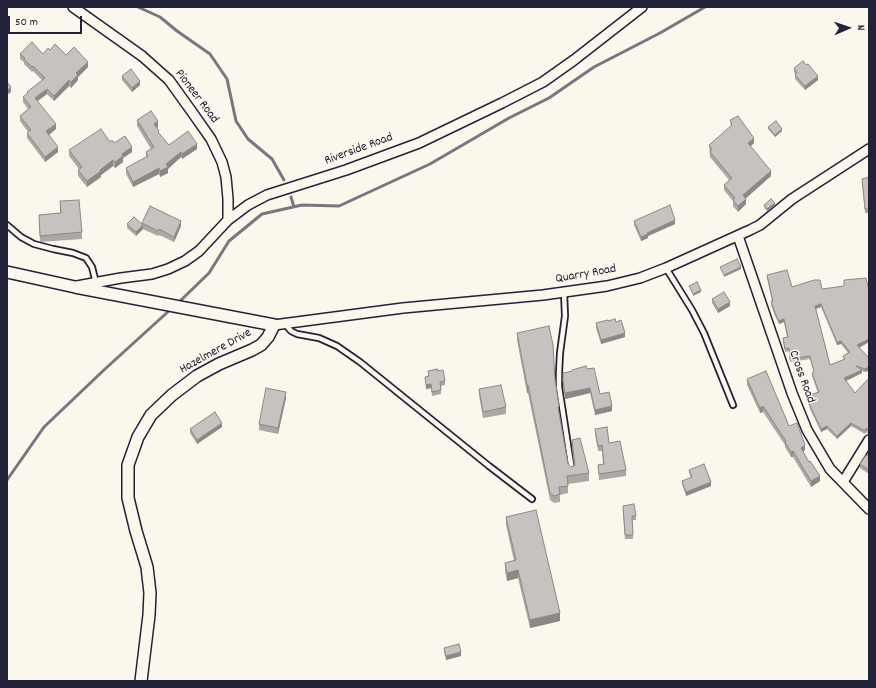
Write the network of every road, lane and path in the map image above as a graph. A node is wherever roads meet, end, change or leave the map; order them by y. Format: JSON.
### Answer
{"nodes":[{"id":1,"x":73,"y":7,"type":"edge"},
{"id":2,"x":642,"y":7,"type":"edge"},
{"id":3,"x":869,"y":149,"type":"edge"},
{"id":4,"x":228,"y":220,"type":"junction"},
{"id":5,"x":7,"y":225,"type":"edge"},
{"id":6,"x":738,"y":236,"type":"junction"},
{"id":7,"x":666,"y":268,"type":"junction"},
{"id":8,"x":7,"y":272,"type":"edge"},
{"id":9,"x":96,"y":283,"type":"junction"},
{"id":10,"x":75,"y":287,"type":"junction"},
{"id":11,"x":564,"y":292,"type":"junction"},
{"id":12,"x":279,"y":324,"type":"junction"},
{"id":13,"x":733,"y":405,"type":"dead end"},
{"id":14,"x":869,"y":440,"type":"edge"},
{"id":15,"x":572,"y":470,"type":"edge"},
{"id":16,"x":842,"y":482,"type":"junction"},
{"id":17,"x":532,"y":499,"type":"dead end"},
{"id":18,"x":869,"y":509,"type":"edge"},
{"id":19,"x":141,"y":681,"type":"edge"}],
"edges":[{"from":1,"to":4,"type":"street","name":"Pioneer Road"},
{"from":2,"to":4,"type":"street","name":"Riverside Road"},
{"from":3,"to":6,"type":"street","name":"Quarry Road"},
{"from":4,"to":9,"type":"street","name":"Riverside Road"},
{"from":5,"to":9,"type":"lane"},
{"from":6,"to":7,"type":"street","name":"Quarry Road"},
{"from":6,"to":16,"type":"street","name":"Cross Road"},
{"from":7,"to":11,"type":"street","name":"Quarry Road"},
{"from":7,"to":13,"type":"lane"},
{"from":8,"to":10,"type":"street","name":"Hazelmere Drive"},
{"from":9,"to":10,"type":"street","name":"Riverside Road"},
{"from":10,"to":12,"type":"street","name":"Hazelmere Drive"},
{"from":11,"to":12,"type":"street","name":"Quarry Road"},
{"from":11,"to":15,"type":"lane"},
{"from":12,"to":17,"type":"lane"},
{"from":12,"to":19,"type":"street","name":"Hazelmere Drive"},
{"from":14,"to":16,"type":"street"},
{"from":16,"to":18,"type":"street","name":"Cross Road"}]}
